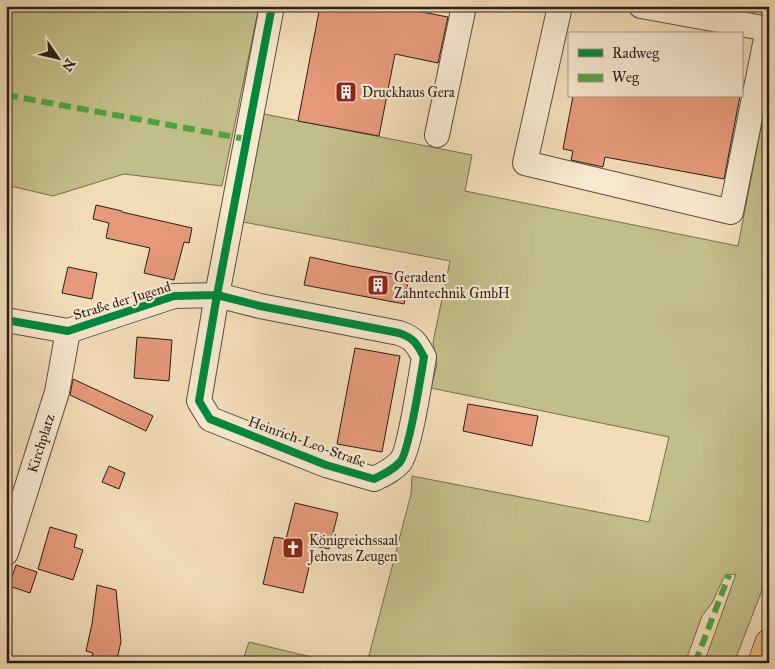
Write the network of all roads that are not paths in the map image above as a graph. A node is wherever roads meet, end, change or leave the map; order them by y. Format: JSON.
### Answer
{"nodes":[{"id":1,"x":272,"y":6,"type":"edge"},
{"id":2,"x":464,"y":6,"type":"edge"},
{"id":3,"x":560,"y":6,"type":"edge"},
{"id":4,"x":641,"y":6,"type":"edge"},
{"id":5,"x":437,"y":135,"type":"dead end"},
{"id":6,"x":217,"y":295,"type":"junction"},
{"id":7,"x":6,"y":320,"type":"edge"},
{"id":8,"x":68,"y":331,"type":"junction"},
{"id":9,"x":6,"y":553,"type":"edge"},
{"id":10,"x":769,"y":643,"type":"edge"},
{"id":11,"x":762,"y":663,"type":"edge"}],
"edges":[{"from":1,"to":6,"type":"street","name":"Heinrich-Leo-Straße"},
{"from":2,"to":5,"type":"street"},
{"from":3,"to":4,"type":"street"},
{"from":6,"to":6,"type":"street","name":"Heinrich-Leo-Straße"},
{"from":6,"to":8,"type":"street","name":"Straße der Jugend"},
{"from":7,"to":8,"type":"street","name":"Straße der Jugend"},
{"from":8,"to":9,"type":"street","name":"Kirchplatz"},
{"from":10,"to":11,"type":"highway"}]}
